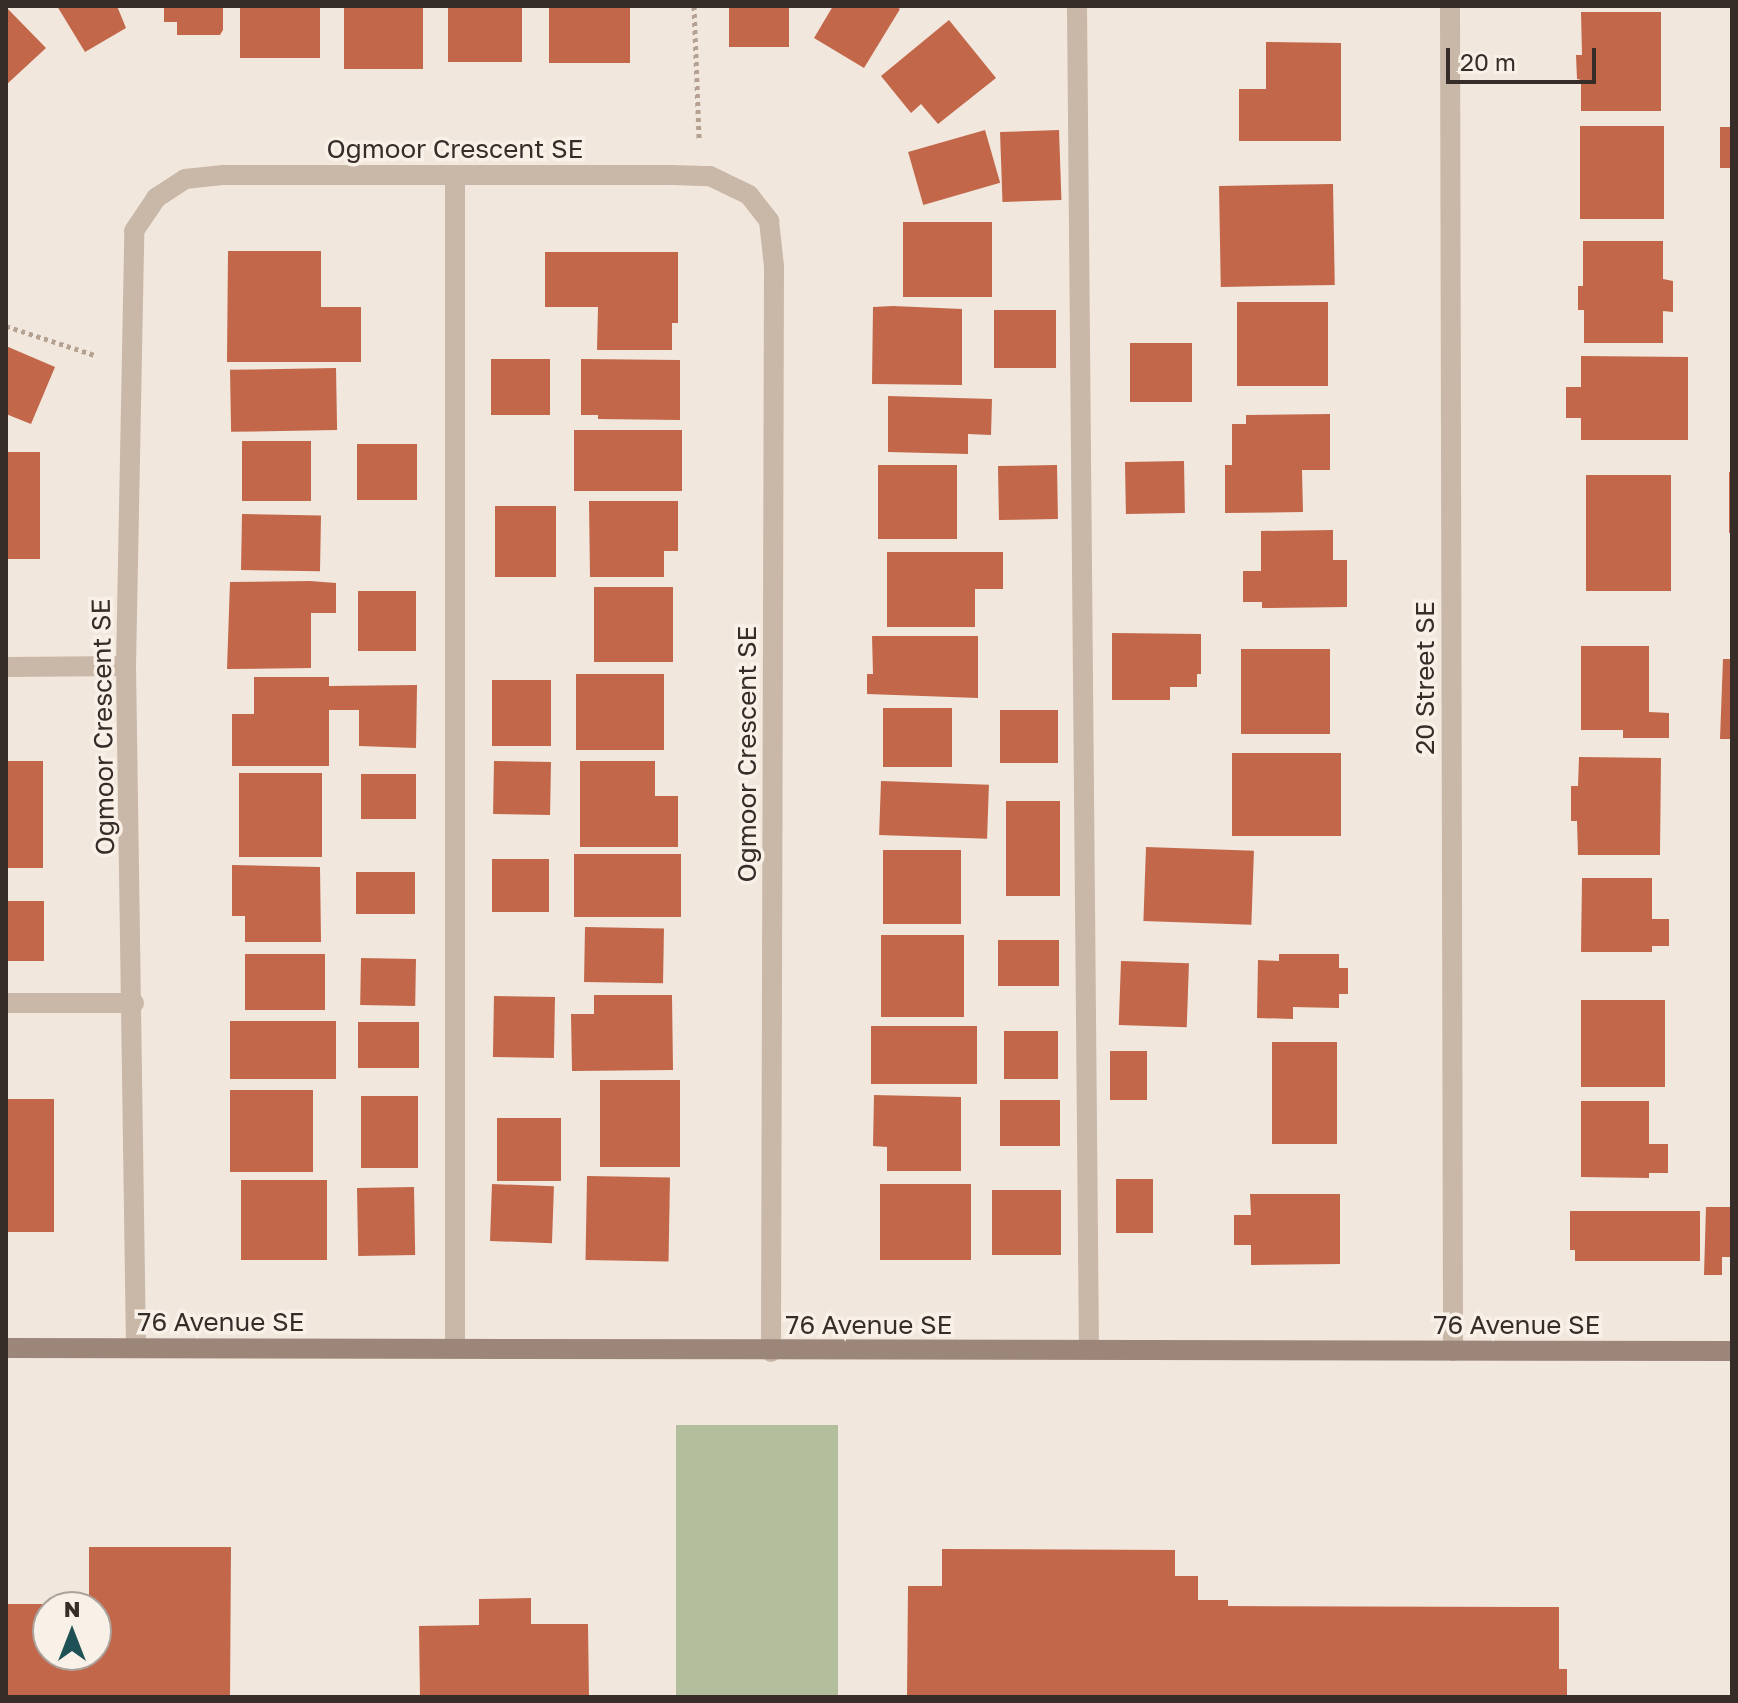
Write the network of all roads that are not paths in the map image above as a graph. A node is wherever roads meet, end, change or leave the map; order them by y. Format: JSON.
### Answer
{"nodes":[{"id":1,"x":1077,"y":6,"type":"edge"},
{"id":2,"x":1450,"y":6,"type":"edge"},
{"id":3,"x":455,"y":176,"type":"junction"},
{"id":4,"x":126,"y":666,"type":"junction"},
{"id":5,"x":6,"y":667,"type":"edge"},
{"id":6,"x":6,"y":1003,"type":"edge"},
{"id":7,"x":134,"y":1003,"type":"junction"},
{"id":8,"x":455,"y":1347,"type":"junction"},
{"id":9,"x":6,"y":1348,"type":"edge"},
{"id":10,"x":136,"y":1348,"type":"junction"},
{"id":11,"x":1089,"y":1350,"type":"junction"},
{"id":12,"x":1453,"y":1351,"type":"junction"},
{"id":13,"x":1732,"y":1351,"type":"edge"},
{"id":14,"x":771,"y":1352,"type":"junction"}],
"edges":[{"from":1,"to":11,"type":"street"},
{"from":2,"to":12,"type":"street","name":"20 Street SE"},
{"from":3,"to":4,"type":"street","name":"Ogmoor Crescent SE"},
{"from":3,"to":8,"type":"street"},
{"from":3,"to":14,"type":"street","name":"Ogmoor Crescent SE"},
{"from":4,"to":5,"type":"street"},
{"from":4,"to":7,"type":"street","name":"Ogmoor Crescent SE"},
{"from":6,"to":7,"type":"street"},
{"from":7,"to":10,"type":"street","name":"Ogmoor Crescent SE"},
{"from":8,"to":10,"type":"street","name":"76 Avenue SE"},
{"from":8,"to":14,"type":"street","name":"76 Avenue SE"},
{"from":9,"to":10,"type":"street","name":"76 Avenue SE"},
{"from":11,"to":12,"type":"street","name":"76 Avenue SE"},
{"from":11,"to":14,"type":"street","name":"76 Avenue SE"},
{"from":12,"to":13,"type":"street","name":"76 Avenue SE"}]}
